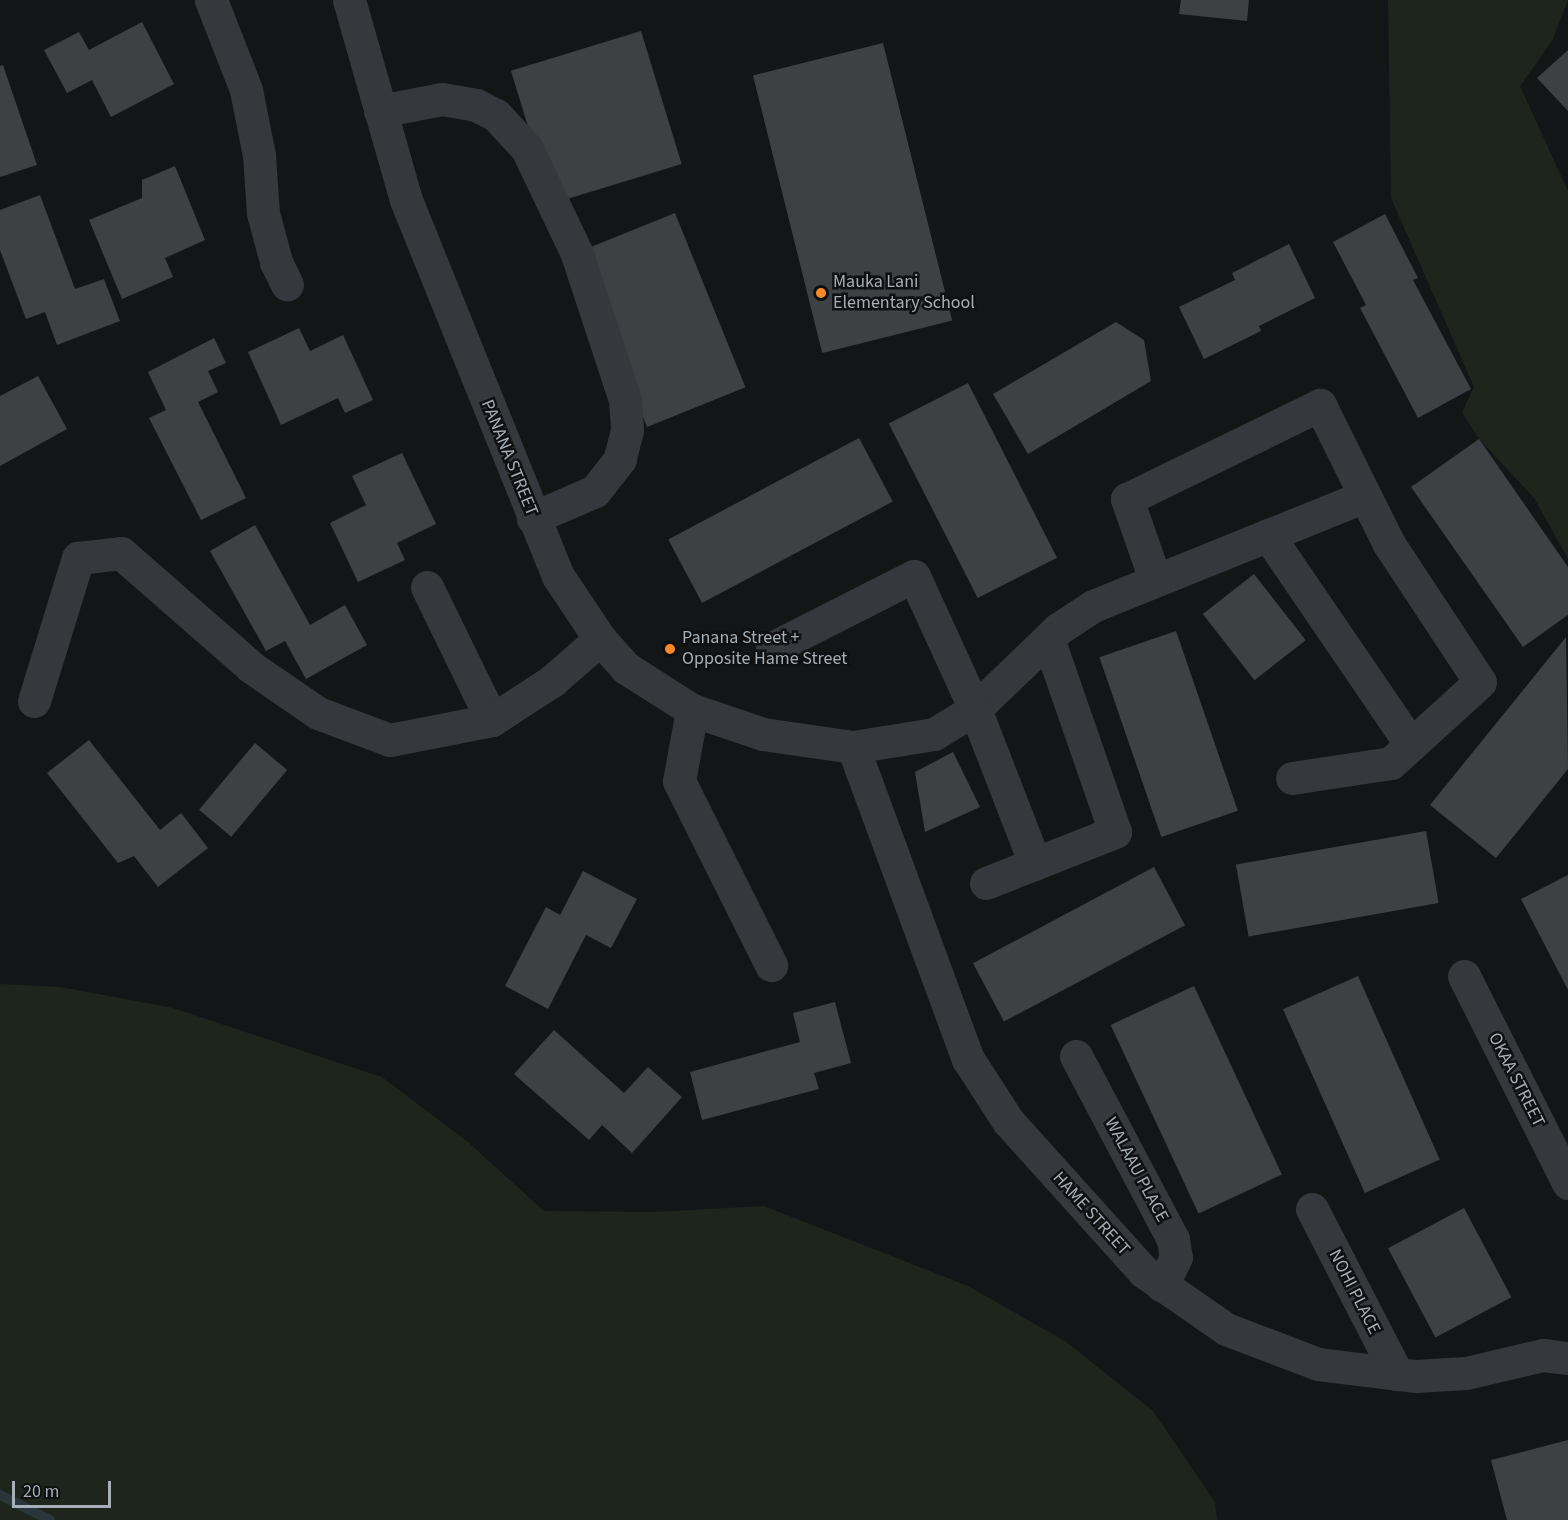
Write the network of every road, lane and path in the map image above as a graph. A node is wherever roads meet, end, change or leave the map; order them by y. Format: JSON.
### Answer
{"nodes":[{"id":1,"x":211,"y":0,"type":"edge"},
{"id":2,"x":349,"y":0,"type":"edge"},
{"id":3,"x":380,"y":111,"type":"junction"},
{"id":4,"x":287,"y":285,"type":"dead end"},
{"id":5,"x":1364,"y":497,"type":"junction"},
{"id":6,"x":533,"y":518,"type":"junction"},
{"id":7,"x":1268,"y":535,"type":"junction"},
{"id":8,"x":1155,"y":579,"type":"junction"},
{"id":9,"x":427,"y":587,"type":"dead end"},
{"id":10,"x":600,"y":639,"type":"junction"},
{"id":11,"x":1048,"y":639,"type":"junction"},
{"id":12,"x":772,"y":648,"type":"dead end"},
{"id":13,"x":34,"y":701,"type":"dead end"},
{"id":14,"x":975,"y":709,"type":"junction"},
{"id":15,"x":692,"y":710,"type":"junction"},
{"id":16,"x":492,"y":720,"type":"junction"},
{"id":17,"x":1411,"y":745,"type":"junction"},
{"id":18,"x":853,"y":747,"type":"junction"},
{"id":19,"x":1292,"y":778,"type":"dead end"},
{"id":20,"x":1035,"y":864,"type":"junction"},
{"id":21,"x":986,"y":882,"type":"dead end"},
{"id":22,"x":771,"y":965,"type":"dead end"},
{"id":23,"x":1464,"y":976,"type":"dead end"},
{"id":24,"x":1076,"y":1056,"type":"dead end"},
{"id":25,"x":1568,"y":1183,"type":"edge"},
{"id":26,"x":1312,"y":1209,"type":"dead end"},
{"id":27,"x":1162,"y":1286,"type":"junction"},
{"id":28,"x":1568,"y":1358,"type":"edge"},
{"id":29,"x":1396,"y":1374,"type":"junction"}],
"edges":[{"from":1,"to":4,"type":"street"},
{"from":2,"to":3,"type":"street","name":"PANANA STREET"},
{"from":3,"to":6,"type":"street","name":"PANANA STREET"},
{"from":3,"to":6,"type":"street"},
{"from":5,"to":7,"type":"street","name":"PANANA STREET"},
{"from":5,"to":8,"type":"street"},
{"from":5,"to":17,"type":"street"},
{"from":6,"to":10,"type":"street","name":"PANANA STREET"},
{"from":7,"to":8,"type":"street","name":"PANANA STREET"},
{"from":7,"to":17,"type":"street"},
{"from":8,"to":11,"type":"street","name":"PANANA STREET"},
{"from":9,"to":16,"type":"street"},
{"from":10,"to":15,"type":"street","name":"PANANA STREET"},
{"from":10,"to":16,"type":"street"},
{"from":11,"to":14,"type":"street","name":"PANANA STREET"},
{"from":11,"to":20,"type":"street"},
{"from":12,"to":14,"type":"street"},
{"from":13,"to":16,"type":"street"},
{"from":14,"to":18,"type":"street","name":"PANANA STREET"},
{"from":14,"to":20,"type":"street"},
{"from":15,"to":18,"type":"street","name":"PANANA STREET"},
{"from":15,"to":22,"type":"street"},
{"from":17,"to":19,"type":"street"},
{"from":18,"to":27,"type":"street","name":"HAME STREET"},
{"from":20,"to":21,"type":"street"},
{"from":23,"to":25,"type":"street","name":"OKAA STREET"},
{"from":24,"to":27,"type":"street","name":"WALAAU PLACE"},
{"from":26,"to":29,"type":"street","name":"NOHI PLACE"},
{"from":27,"to":29,"type":"street","name":"HAME STREET"},
{"from":28,"to":29,"type":"street","name":"HAME STREET"}]}
